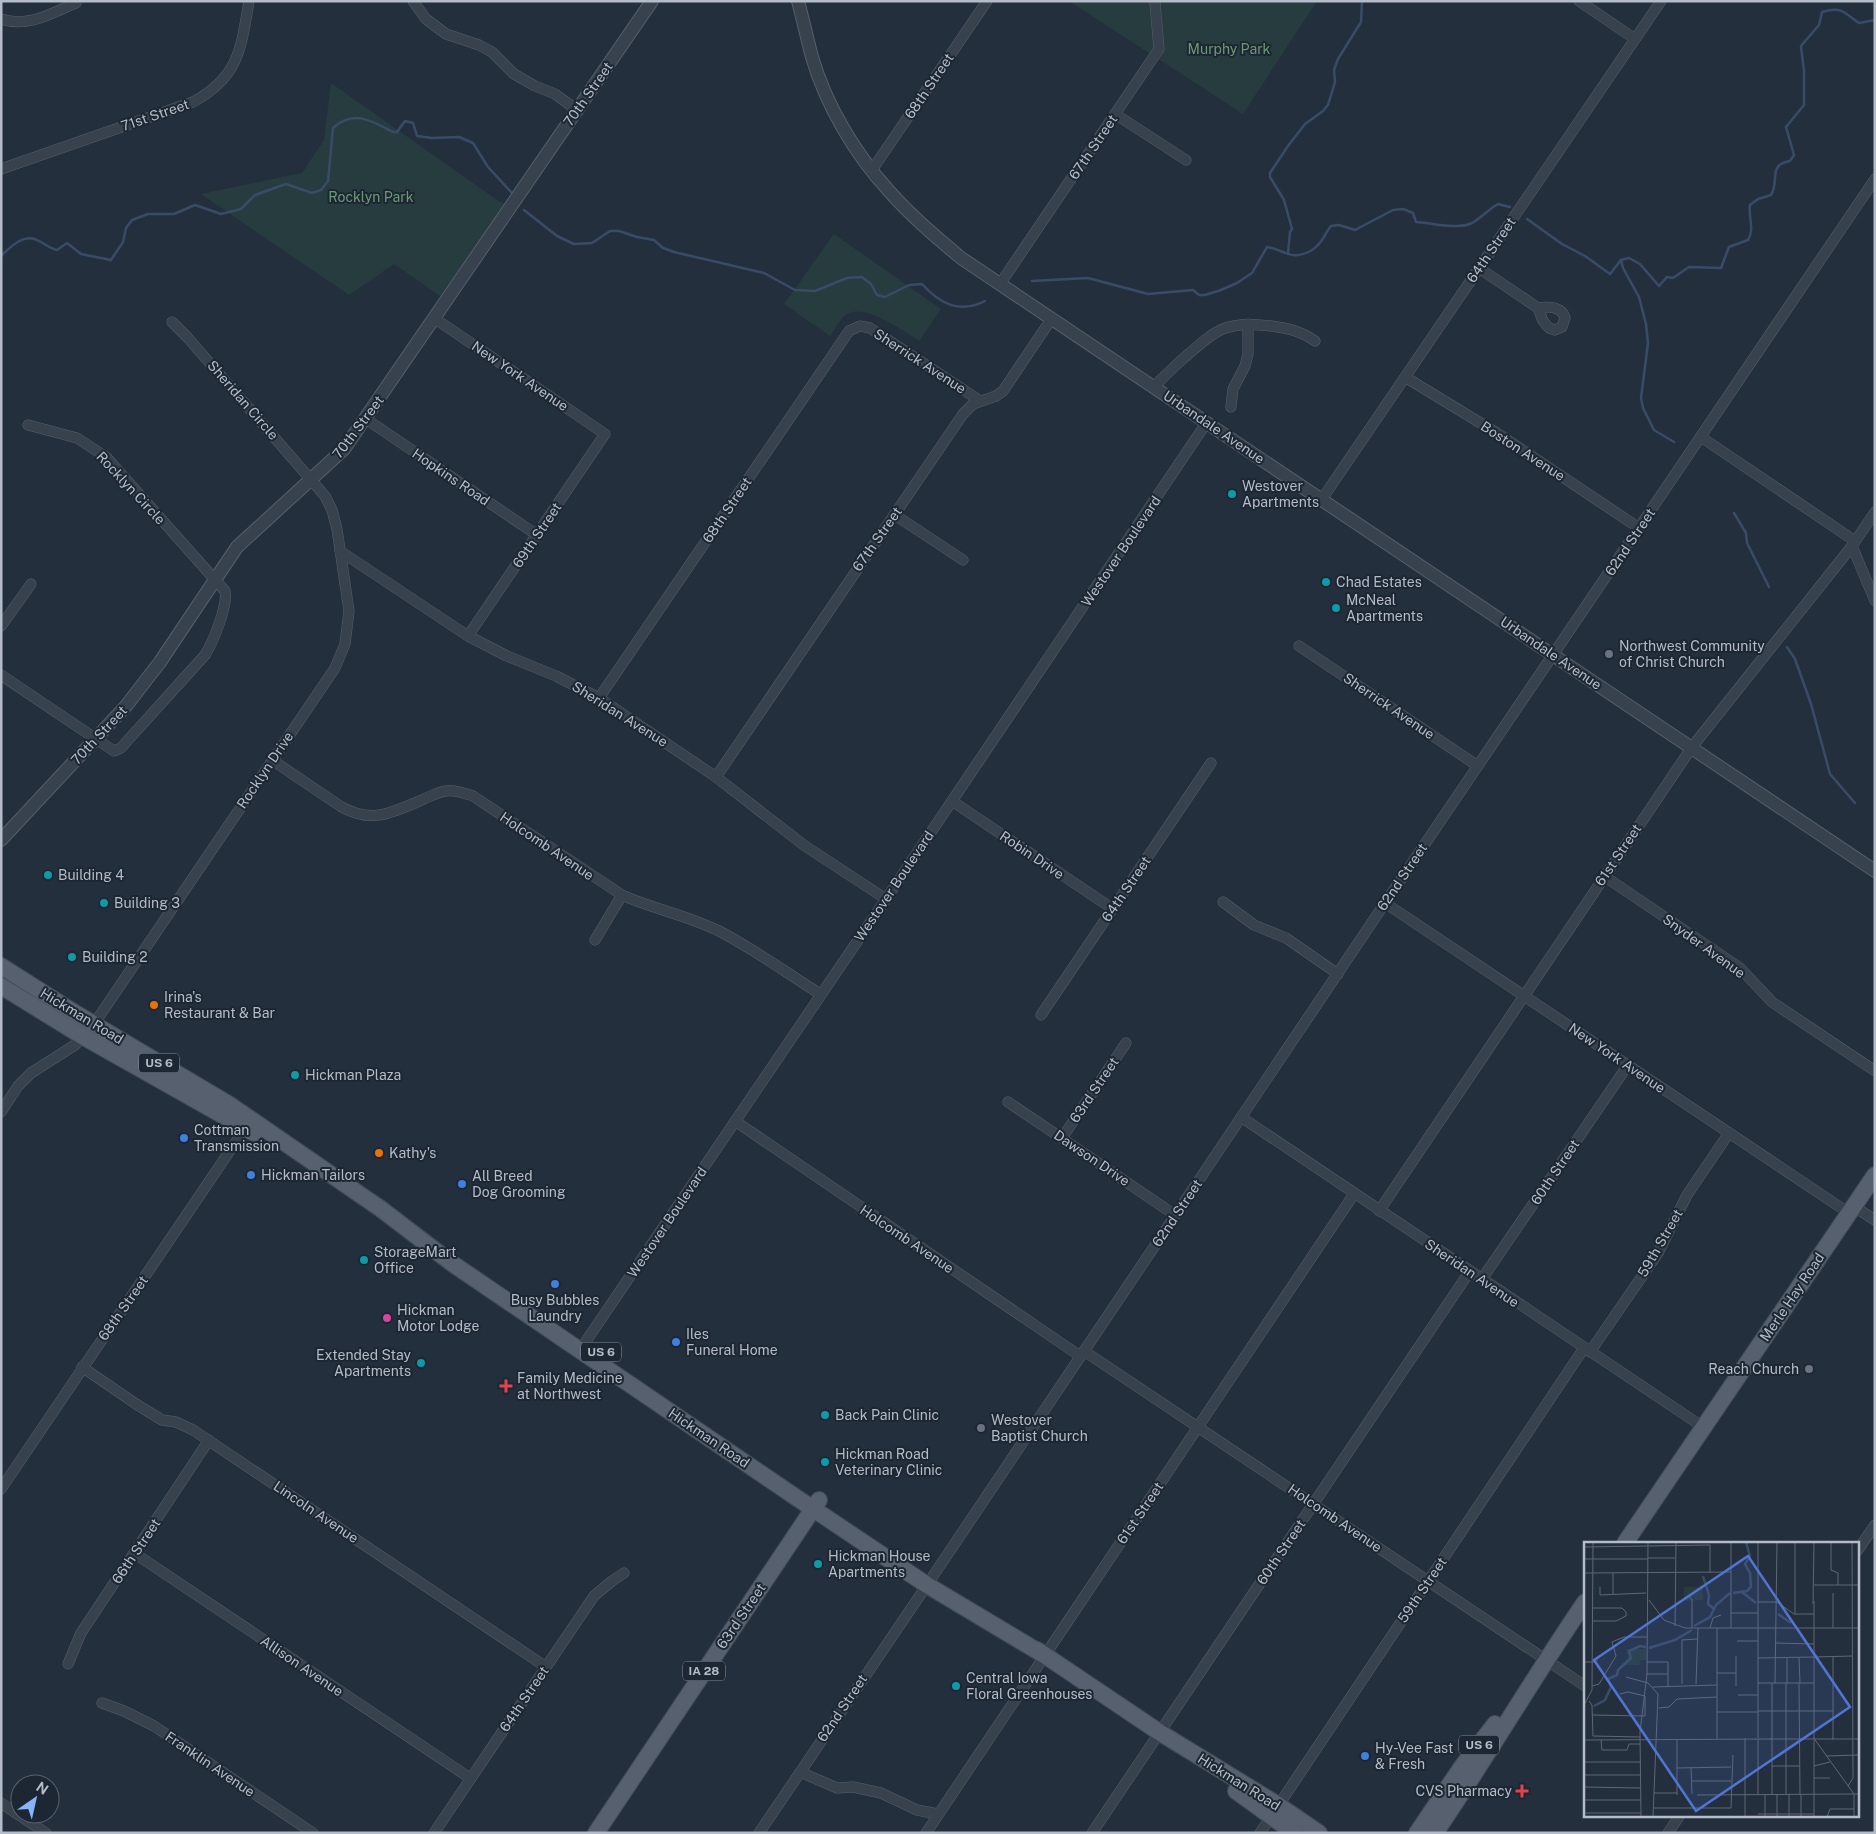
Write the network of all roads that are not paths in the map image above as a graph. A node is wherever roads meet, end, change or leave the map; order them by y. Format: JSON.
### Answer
{"nodes":[{"id":1,"x":249,"y":1,"type":"edge"},
{"id":2,"x":413,"y":1,"type":"edge"},
{"id":3,"x":652,"y":1,"type":"edge"},
{"id":4,"x":798,"y":1,"type":"edge"},
{"id":5,"x":987,"y":1,"type":"edge"},
{"id":6,"x":1578,"y":1,"type":"edge"},
{"id":7,"x":1661,"y":1,"type":"edge"},
{"id":8,"x":1155,"y":2,"type":"dead end"},
{"id":9,"x":76,"y":3,"type":"dead end"},
{"id":10,"x":1,"y":19,"type":"edge"},
{"id":11,"x":1635,"y":39,"type":"junction"},
{"id":12,"x":578,"y":110,"type":"junction"},
{"id":13,"x":1115,"y":114,"type":"junction"},
{"id":14,"x":1186,"y":160,"type":"dead end"},
{"id":15,"x":1,"y":169,"type":"edge"},
{"id":16,"x":872,"y":170,"type":"junction"},
{"id":17,"x":1875,"y":179,"type":"edge"},
{"id":18,"x":1479,"y":268,"type":"junction"},
{"id":19,"x":1000,"y":284,"type":"junction"},
{"id":20,"x":1538,"y":308,"type":"dead end"},
{"id":21,"x":434,"y":318,"type":"junction"},
{"id":22,"x":1052,"y":318,"type":"junction"},
{"id":23,"x":172,"y":322,"type":"dead end"},
{"id":24,"x":1248,"y":324,"type":"junction"},
{"id":25,"x":860,"y":326,"type":"joint"},
{"id":26,"x":1315,"y":340,"type":"dead end"},
{"id":27,"x":1405,"y":377,"type":"junction"},
{"id":28,"x":1154,"y":387,"type":"junction"},
{"id":29,"x":979,"y":400,"type":"junction"},
{"id":30,"x":1230,"y":407,"type":"dead end"},
{"id":31,"x":366,"y":419,"type":"junction"},
{"id":32,"x":1207,"y":422,"type":"junction"},
{"id":33,"x":28,"y":425,"type":"dead end"},
{"id":34,"x":605,"y":434,"type":"joint"},
{"id":35,"x":1701,"y":437,"type":"junction"},
{"id":36,"x":312,"y":480,"type":"junction"},
{"id":37,"x":1322,"y":499,"type":"junction"},
{"id":38,"x":1875,"y":512,"type":"edge"},
{"id":39,"x":895,"y":514,"type":"junction"},
{"id":40,"x":1639,"y":528,"type":"junction"},
{"id":41,"x":537,"y":535,"type":"junction"},
{"id":42,"x":1854,"y":543,"type":"junction"},
{"id":43,"x":340,"y":551,"type":"junction"},
{"id":44,"x":963,"y":560,"type":"dead end"},
{"id":45,"x":214,"y":580,"type":"junction"},
{"id":46,"x":30,"y":584,"type":"dead end"},
{"id":47,"x":1875,"y":601,"type":"edge"},
{"id":48,"x":1,"y":626,"type":"edge"},
{"id":49,"x":468,"y":636,"type":"junction"},
{"id":50,"x":1299,"y":646,"type":"dead end"},
{"id":51,"x":1553,"y":654,"type":"junction"},
{"id":52,"x":1,"y":675,"type":"edge"},
{"id":53,"x":599,"y":698,"type":"junction"},
{"id":54,"x":95,"y":739,"type":"junction"},
{"id":55,"x":1692,"y":747,"type":"junction"},
{"id":56,"x":272,"y":760,"type":"junction"},
{"id":57,"x":1211,"y":763,"type":"dead end"},
{"id":58,"x":1478,"y":766,"type":"junction"},
{"id":59,"x":716,"y":777,"type":"junction"},
{"id":60,"x":952,"y":801,"type":"junction"},
{"id":61,"x":1,"y":840,"type":"edge"},
{"id":62,"x":1875,"y":871,"type":"edge"},
{"id":63,"x":1604,"y":876,"type":"junction"},
{"id":64,"x":622,"y":894,"type":"junction"},
{"id":65,"x":886,"y":899,"type":"junction"},
{"id":66,"x":1223,"y":902,"type":"dead end"},
{"id":67,"x":1385,"y":903,"type":"junction"},
{"id":68,"x":1112,"y":909,"type":"junction"},
{"id":69,"x":594,"y":940,"type":"dead end"},
{"id":70,"x":1,"y":966,"type":"edge"},
{"id":71,"x":1338,"y":974,"type":"junction"},
{"id":72,"x":1,"y":986,"type":"edge"},
{"id":73,"x":820,"y":994,"type":"junction"},
{"id":74,"x":1524,"y":996,"type":"junction"},
{"id":75,"x":1041,"y":1015,"type":"dead end"},
{"id":76,"x":88,"y":1030,"type":"junction"},
{"id":77,"x":1126,"y":1043,"type":"dead end"},
{"id":78,"x":1628,"y":1065,"type":"junction"},
{"id":79,"x":1875,"y":1070,"type":"edge"},
{"id":80,"x":1008,"y":1102,"type":"dead end"},
{"id":81,"x":1,"y":1112,"type":"edge"},
{"id":82,"x":1242,"y":1117,"type":"junction"},
{"id":83,"x":735,"y":1121,"type":"junction"},
{"id":84,"x":248,"y":1123,"type":"junction"},
{"id":85,"x":1729,"y":1133,"type":"junction"},
{"id":86,"x":1062,"y":1138,"type":"junction"},
{"id":87,"x":1875,"y":1175,"type":"edge"},
{"id":88,"x":1354,"y":1194,"type":"junction"},
{"id":89,"x":1851,"y":1210,"type":"junction"},
{"id":90,"x":1379,"y":1211,"type":"junction"},
{"id":91,"x":1175,"y":1215,"type":"junction"},
{"id":92,"x":1875,"y":1220,"type":"edge"},
{"id":93,"x":1470,"y":1272,"type":"junction"},
{"id":94,"x":1482,"y":1279,"type":"junction"},
{"id":95,"x":583,"y":1346,"type":"junction"},
{"id":96,"x":1587,"y":1350,"type":"junction"},
{"id":97,"x":1082,"y":1353,"type":"junction"},
{"id":98,"x":82,"y":1367,"type":"junction"},
{"id":99,"x":1198,"y":1426,"type":"junction"},
{"id":100,"x":1703,"y":1427,"type":"junction"},
{"id":101,"x":209,"y":1440,"type":"junction"},
{"id":102,"x":1,"y":1489,"type":"edge"},
{"id":103,"x":1313,"y":1503,"type":"junction"},
{"id":104,"x":816,"y":1504,"type":"junction"},
{"id":105,"x":1875,"y":1526,"type":"edge"},
{"id":106,"x":1625,"y":1542,"type":"edge"},
{"id":107,"x":1858,"y":1551,"type":"edge"},
{"id":108,"x":134,"y":1553,"type":"junction"},
{"id":109,"x":624,"y":1573,"type":"dead end"},
{"id":110,"x":1429,"y":1580,"type":"junction"},
{"id":111,"x":930,"y":1581,"type":"junction"},
{"id":112,"x":1584,"y":1603,"type":"edge"},
{"id":113,"x":1044,"y":1655,"type":"junction"},
{"id":114,"x":1546,"y":1660,"type":"junction"},
{"id":115,"x":68,"y":1664,"type":"dead end"},
{"id":116,"x":546,"y":1667,"type":"junction"},
{"id":117,"x":1584,"y":1685,"type":"edge"},
{"id":118,"x":102,"y":1703,"type":"dead end"},
{"id":119,"x":1159,"y":1732,"type":"junction"},
{"id":120,"x":800,"y":1772,"type":"junction"},
{"id":121,"x":470,"y":1778,"type":"junction"},
{"id":122,"x":1,"y":1803,"type":"edge"},
{"id":123,"x":1275,"y":1811,"type":"junction"},
{"id":124,"x":938,"y":1814,"type":"junction"},
{"id":125,"x":1679,"y":1816,"type":"edge"},
{"id":126,"x":46,"y":1833,"type":"edge"},
{"id":127,"x":313,"y":1833,"type":"edge"},
{"id":128,"x":434,"y":1833,"type":"edge"},
{"id":129,"x":596,"y":1833,"type":"edge"},
{"id":130,"x":759,"y":1833,"type":"edge"},
{"id":131,"x":926,"y":1833,"type":"edge"},
{"id":132,"x":1092,"y":1833,"type":"edge"},
{"id":133,"x":1260,"y":1833,"type":"edge"},
{"id":134,"x":1294,"y":1833,"type":"edge"},
{"id":135,"x":1319,"y":1833,"type":"edge"},
{"id":136,"x":1417,"y":1833,"type":"edge"},
{"id":137,"x":1435,"y":1833,"type":"edge"},
{"id":138,"x":1668,"y":1833,"type":"edge"}],
"edges":[{"from":1,"to":15,"type":"street","name":"71st Street"},
{"from":2,"to":12,"type":"street"},
{"from":3,"to":12,"type":"street","name":"70th Street"},
{"from":4,"to":16,"type":"street","name":"Urbandale Avenue"},
{"from":5,"to":16,"type":"street","name":"68th Street"},
{"from":6,"to":11,"type":"street"},
{"from":7,"to":11,"type":"street","name":"64th Street"},
{"from":8,"to":13,"type":"street","name":"67th Street"},
{"from":9,"to":10,"type":"street"},
{"from":11,"to":18,"type":"street","name":"64th Street"},
{"from":12,"to":21,"type":"street","name":"70th Street"},
{"from":13,"to":14,"type":"street"},
{"from":13,"to":19,"type":"street","name":"67th Street"},
{"from":16,"to":19,"type":"street","name":"Urbandale Avenue"},
{"from":17,"to":35,"type":"street","name":"62nd Street"},
{"from":18,"to":20,"type":"street"},
{"from":18,"to":27,"type":"street","name":"64th Street"},
{"from":19,"to":22,"type":"street","name":"Urbandale Avenue"},
{"from":21,"to":31,"type":"street","name":"70th Street"},
{"from":21,"to":34,"type":"street","name":"New York Avenue"},
{"from":22,"to":28,"type":"street","name":"Urbandale Avenue"},
{"from":22,"to":29,"type":"street","name":"67th Street"},
{"from":23,"to":36,"type":"street","name":"Sheridan Circle"},
{"from":24,"to":26,"type":"street"},
{"from":24,"to":28,"type":"street"},
{"from":24,"to":30,"type":"street"},
{"from":25,"to":29,"type":"street","name":"Sherrick Avenue"},
{"from":25,"to":53,"type":"street","name":"68th Street"},
{"from":27,"to":37,"type":"street","name":"64th Street"},
{"from":27,"to":40,"type":"street","name":"Boston Avenue"},
{"from":28,"to":32,"type":"street","name":"Urbandale Avenue"},
{"from":29,"to":39,"type":"street","name":"67th Street"},
{"from":31,"to":36,"type":"street","name":"70th Street"},
{"from":31,"to":41,"type":"street","name":"Hopkins Road"},
{"from":32,"to":37,"type":"street","name":"Urbandale Avenue"},
{"from":32,"to":60,"type":"street","name":"Westover Boulevard"},
{"from":33,"to":45,"type":"street","name":"Rocklyn Circle"},
{"from":34,"to":41,"type":"street","name":"69th Street"},
{"from":35,"to":40,"type":"street","name":"62nd Street"},
{"from":35,"to":42,"type":"street"},
{"from":36,"to":43,"type":"street","name":"Rocklyn Drive"},
{"from":36,"to":45,"type":"street","name":"70th Street"},
{"from":37,"to":51,"type":"street","name":"Urbandale Avenue"},
{"from":38,"to":42,"type":"street","name":"61st Street"},
{"from":39,"to":44,"type":"street"},
{"from":39,"to":59,"type":"street","name":"67th Street"},
{"from":40,"to":51,"type":"street","name":"62nd Street"},
{"from":41,"to":49,"type":"street","name":"69th Street"},
{"from":42,"to":47,"type":"street"},
{"from":42,"to":55,"type":"street","name":"61st Street"},
{"from":43,"to":49,"type":"street","name":"Sheridan Avenue"},
{"from":43,"to":56,"type":"street","name":"Rocklyn Drive"},
{"from":45,"to":54,"type":"street","name":"70th Street"},
{"from":45,"to":54,"type":"street","name":"Rocklyn Circle"},
{"from":46,"to":48,"type":"street"},
{"from":49,"to":53,"type":"street","name":"Sheridan Avenue"},
{"from":50,"to":58,"type":"street","name":"Sherrick Avenue"},
{"from":51,"to":55,"type":"street","name":"Urbandale Avenue"},
{"from":51,"to":58,"type":"street","name":"62nd Street"},
{"from":52,"to":54,"type":"street"},
{"from":53,"to":59,"type":"street","name":"Sheridan Avenue"},
{"from":54,"to":61,"type":"street","name":"70th Street"},
{"from":55,"to":62,"type":"street","name":"Urbandale Avenue"},
{"from":55,"to":63,"type":"street","name":"61st Street"},
{"from":56,"to":64,"type":"street","name":"Holcomb Avenue"},
{"from":56,"to":76,"type":"street","name":"Rocklyn Drive"},
{"from":57,"to":68,"type":"street","name":"64th Street"},
{"from":58,"to":67,"type":"street","name":"62nd Street"},
{"from":59,"to":65,"type":"street","name":"Sheridan Avenue"},
{"from":60,"to":65,"type":"street","name":"Westover Boulevard"},
{"from":60,"to":68,"type":"street","name":"Robin Drive"},
{"from":63,"to":74,"type":"street","name":"61st Street"},
{"from":63,"to":79,"type":"street","name":"Snyder Avenue"},
{"from":64,"to":69,"type":"street"},
{"from":64,"to":73,"type":"street","name":"Holcomb Avenue"},
{"from":65,"to":73,"type":"street","name":"Westover Boulevard"},
{"from":66,"to":71,"type":"street"},
{"from":67,"to":71,"type":"street","name":"62nd Street"},
{"from":67,"to":74,"type":"street","name":"New York Avenue"},
{"from":68,"to":75,"type":"street","name":"64th Street"},
{"from":70,"to":76,"type":"main road","name":"Hickman Road","number":"US 6"},
{"from":71,"to":82,"type":"street","name":"62nd Street"},
{"from":72,"to":76,"type":"main road","name":"Hickman Road","number":"US 6"},
{"from":73,"to":83,"type":"street","name":"Westover Boulevard"},
{"from":74,"to":78,"type":"street","name":"New York Avenue"},
{"from":74,"to":90,"type":"street","name":"61st Street"},
{"from":76,"to":81,"type":"street"},
{"from":76,"to":84,"type":"main road","name":"Hickman Road","number":"US 6"},
{"from":77,"to":86,"type":"street","name":"63rd Street"},
{"from":78,"to":85,"type":"street","name":"New York Avenue"},
{"from":78,"to":94,"type":"street","name":"60th Street"},
{"from":80,"to":86,"type":"street","name":"Dawson Drive"},
{"from":82,"to":88,"type":"street","name":"Sheridan Avenue"},
{"from":82,"to":91,"type":"street","name":"62nd Street"},
{"from":83,"to":95,"type":"street","name":"Westover Boulevard"},
{"from":83,"to":97,"type":"street","name":"Holcomb Avenue"},
{"from":84,"to":95,"type":"main road","name":"Hickman Road","number":"US 6"},
{"from":84,"to":98,"type":"street","name":"68th Street"},
{"from":85,"to":89,"type":"street","name":"New York Avenue"},
{"from":85,"to":96,"type":"street","name":"59th Street"},
{"from":86,"to":91,"type":"street","name":"Dawson Drive"},
{"from":87,"to":89,"type":"main road","name":"Merle Hay Road"},
{"from":88,"to":90,"type":"street","name":"Sheridan Avenue"},
{"from":88,"to":99,"type":"street","name":"61st Street"},
{"from":89,"to":92,"type":"street","name":"New York Avenue"},
{"from":89,"to":100,"type":"main road","name":"Merle Hay Road"},
{"from":90,"to":93,"type":"street","name":"Sheridan Avenue"},
{"from":91,"to":97,"type":"street","name":"62nd Street"},
{"from":93,"to":94,"type":"street","name":"Sheridan Avenue"},
{"from":93,"to":103,"type":"street","name":"60th Street"},
{"from":94,"to":96,"type":"street","name":"Sheridan Avenue"},
{"from":95,"to":104,"type":"main road","name":"Hickman Road","number":"US 6"},
{"from":96,"to":100,"type":"street","name":"Sheridan Avenue"},
{"from":96,"to":110,"type":"street","name":"59th Street"},
{"from":97,"to":99,"type":"street","name":"Holcomb Avenue"},
{"from":97,"to":111,"type":"street","name":"62nd Street"},
{"from":98,"to":101,"type":"street","name":"Lincoln Avenue"},
{"from":98,"to":102,"type":"street","name":"68th Street"},
{"from":99,"to":103,"type":"street","name":"Holcomb Avenue"},
{"from":99,"to":113,"type":"street","name":"61st Street"},
{"from":100,"to":106,"type":"main road","name":"Merle Hay Road"},
{"from":101,"to":108,"type":"street","name":"66th Street"},
{"from":101,"to":116,"type":"street","name":"Lincoln Avenue"},
{"from":103,"to":110,"type":"street","name":"Holcomb Avenue"},
{"from":103,"to":119,"type":"street","name":"60th Street"},
{"from":104,"to":111,"type":"main road","name":"Hickman Road","number":"US 6"},
{"from":104,"to":129,"type":"main road","name":"63rd Street","number":"IA 28"},
{"from":105,"to":107,"type":"street"},
{"from":108,"to":115,"type":"street","name":"66th Street"},
{"from":108,"to":121,"type":"street","name":"Allison Avenue"},
{"from":109,"to":116,"type":"street","name":"64th Street"},
{"from":110,"to":114,"type":"street","name":"Holcomb Avenue"},
{"from":110,"to":123,"type":"street","name":"59th Street"},
{"from":111,"to":113,"type":"main road","name":"Hickman Road","number":"US 6"},
{"from":111,"to":120,"type":"street","name":"62nd Street"},
{"from":112,"to":114,"type":"main road","number":"US 6"},
{"from":113,"to":119,"type":"main road","name":"Hickman Road","number":"US 6"},
{"from":113,"to":124,"type":"street","name":"61st Street"},
{"from":114,"to":117,"type":"street","name":"Holcomb Avenue"},
{"from":114,"to":136,"type":"main road","number":"US 6"},
{"from":114,"to":137,"type":"main road","number":"US 6"},
{"from":116,"to":121,"type":"street","name":"64th Street"},
{"from":118,"to":127,"type":"street","name":"Franklin Avenue"},
{"from":119,"to":123,"type":"main road","name":"Hickman Road","number":"US 6"},
{"from":119,"to":132,"type":"street","name":"60th Street"},
{"from":120,"to":124,"type":"street"},
{"from":120,"to":130,"type":"street","name":"62nd Street"},
{"from":121,"to":128,"type":"street","name":"64th Street"},
{"from":122,"to":126,"type":"street"},
{"from":123,"to":133,"type":"street","name":"59th Street"},
{"from":123,"to":134,"type":"main road","name":"Hickman Road","number":"US 6"},
{"from":123,"to":135,"type":"main road","name":"Hickman Road","number":"US 6"},
{"from":124,"to":131,"type":"street","name":"61st Street"},
{"from":125,"to":138,"type":"street"}]}
